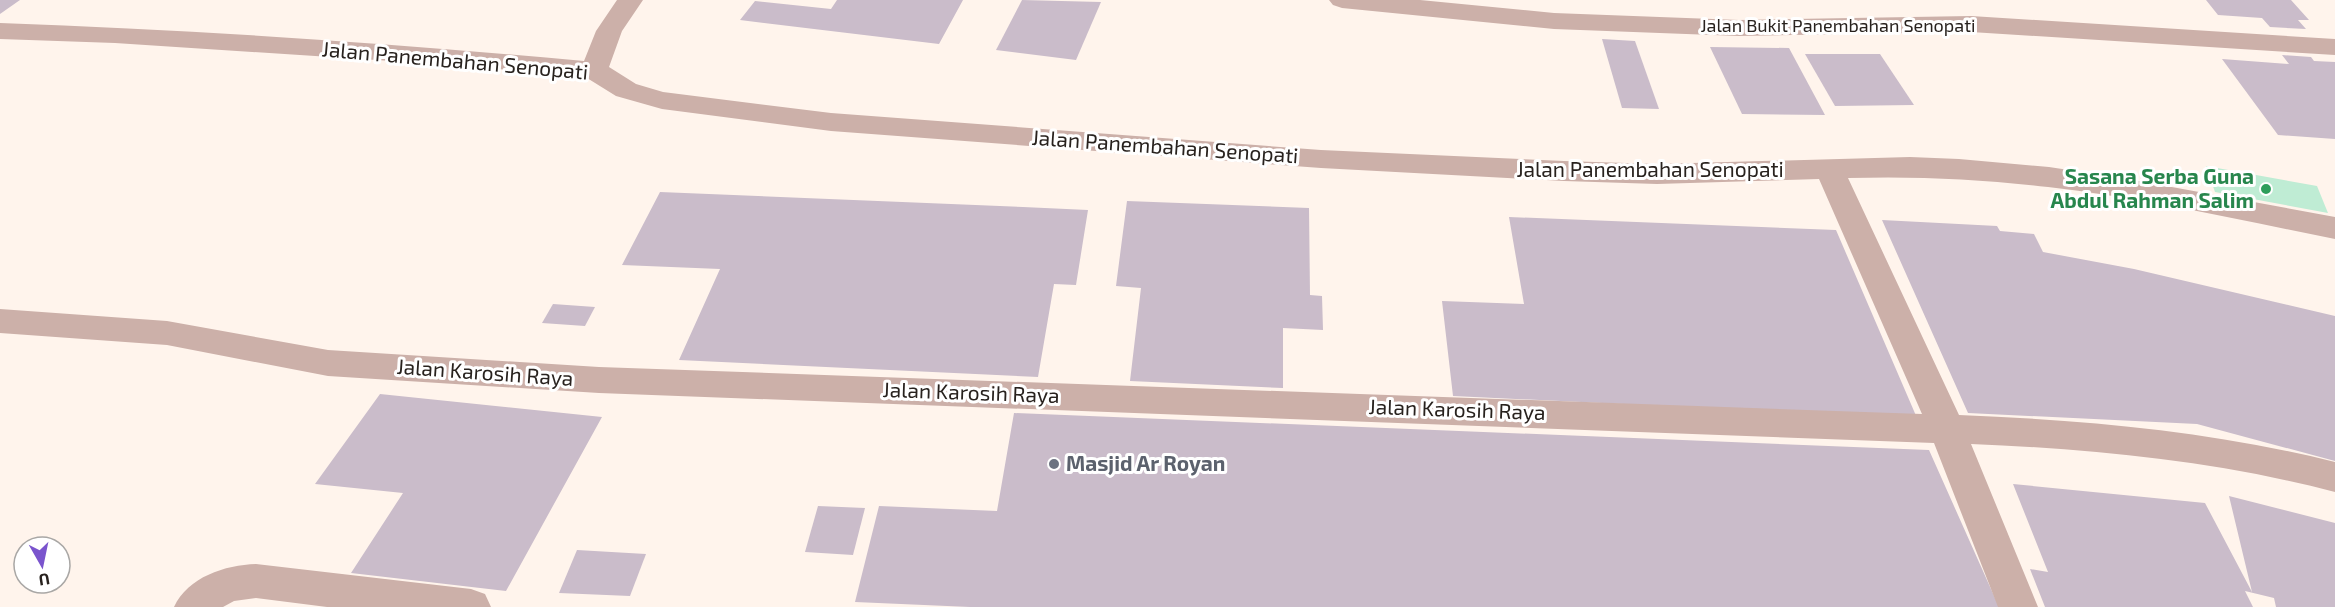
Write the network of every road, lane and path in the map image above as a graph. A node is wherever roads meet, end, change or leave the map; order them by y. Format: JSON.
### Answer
{"nodes":[{"id":1,"x":630,"y":0,"type":"edge"},
{"id":2,"x":1342,"y":0,"type":"edge"},
{"id":3,"x":0,"y":31,"type":"edge"},
{"id":4,"x":2335,"y":47,"type":"edge"},
{"id":5,"x":594,"y":70,"type":"junction"},
{"id":6,"x":1829,"y":169,"type":"junction"},
{"id":7,"x":2335,"y":228,"type":"edge"},
{"id":8,"x":0,"y":321,"type":"edge"},
{"id":9,"x":1946,"y":427,"type":"junction"},
{"id":10,"x":2335,"y":477,"type":"edge"},
{"id":11,"x":198,"y":603,"type":"edge"},
{"id":12,"x":471,"y":607,"type":"edge"},
{"id":13,"x":2018,"y":607,"type":"edge"}],
"edges":[{"from":1,"to":5,"type":"street"},
{"from":2,"to":4,"type":"street","name":"Jalan Bukit Panembahan Senopati"},
{"from":3,"to":5,"type":"street","name":"Jalan Panembahan Senopati"},
{"from":5,"to":6,"type":"street","name":"Jalan Panembahan Senopati"},
{"from":6,"to":7,"type":"street","name":"Jalan Panembahan Senopati"},
{"from":6,"to":9,"type":"street"},
{"from":8,"to":9,"type":"street","name":"Jalan Karosih Raya"},
{"from":9,"to":10,"type":"street","name":"Jalan Karosih Raya"},
{"from":9,"to":13,"type":"street"},
{"from":11,"to":12,"type":"street"}]}
